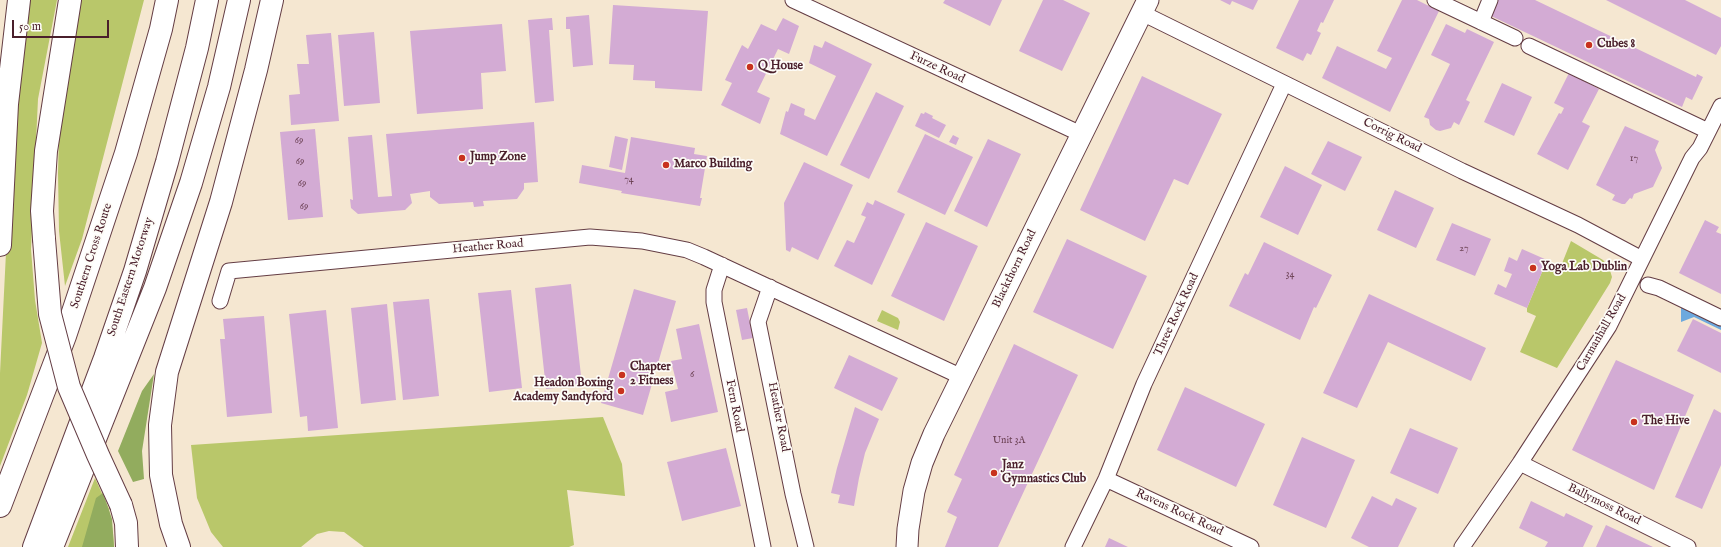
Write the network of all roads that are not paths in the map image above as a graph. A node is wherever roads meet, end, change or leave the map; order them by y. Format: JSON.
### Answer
{"nodes":[{"id":1,"x":19,"y":0,"type":"edge"},
{"id":2,"x":70,"y":0,"type":"edge"},
{"id":3,"x":167,"y":0,"type":"edge"},
{"id":4,"x":207,"y":0,"type":"edge"},
{"id":5,"x":238,"y":0,"type":"edge"},
{"id":6,"x":272,"y":0,"type":"edge"},
{"id":7,"x":793,"y":0,"type":"edge"},
{"id":8,"x":1436,"y":0,"type":"edge"},
{"id":9,"x":1490,"y":0,"type":"edge"},
{"id":10,"x":1145,"y":7,"type":"edge"},
{"id":11,"x":1481,"y":22,"type":"junction"},
{"id":12,"x":1515,"y":38,"type":"dead end"},
{"id":13,"x":1529,"y":46,"type":"dead end"},
{"id":14,"x":1284,"y":84,"type":"junction"},
{"id":15,"x":1721,"y":106,"type":"edge"},
{"id":16,"x":1708,"y":131,"type":"junction"},
{"id":17,"x":1081,"y":134,"type":"junction"},
{"id":18,"x":0,"y":245,"type":"edge"},
{"id":19,"x":1642,"y":259,"type":"junction"},
{"id":20,"x":722,"y":265,"type":"junction"},
{"id":21,"x":1648,"y":285,"type":"dead end"},
{"id":22,"x":770,"y":287,"type":"junction"},
{"id":23,"x":220,"y":301,"type":"dead end"},
{"id":24,"x":1721,"y":318,"type":"edge"},
{"id":25,"x":962,"y":377,"type":"junction"},
{"id":26,"x":1520,"y":463,"type":"junction"},
{"id":27,"x":1106,"y":479,"type":"junction"},
{"id":28,"x":0,"y":506,"type":"edge"},
{"id":29,"x":34,"y":547,"type":"edge"},
{"id":30,"x":52,"y":547,"type":"edge"},
{"id":31,"x":127,"y":547,"type":"edge"},
{"id":32,"x":179,"y":547,"type":"edge"},
{"id":33,"x":764,"y":547,"type":"edge"},
{"id":34,"x":806,"y":547,"type":"edge"},
{"id":35,"x":907,"y":547,"type":"edge"},
{"id":36,"x":1073,"y":547,"type":"edge"},
{"id":37,"x":1251,"y":547,"type":"edge"},
{"id":38,"x":1462,"y":547,"type":"edge"},
{"id":39,"x":1688,"y":547,"type":"edge"}],
"edges":[{"from":1,"to":18,"type":"highway"},
{"from":2,"to":31,"type":"highway","bridge":true},
{"from":3,"to":28,"type":"highway","name":"Southern Cross Route"},
{"from":4,"to":29,"type":"highway","name":"South Eastern Motorway"},
{"from":5,"to":30,"type":"highway"},
{"from":6,"to":32,"type":"highway"},
{"from":7,"to":17,"type":"street","name":"Furze Road"},
{"from":8,"to":11,"type":"street"},
{"from":9,"to":11,"type":"street"},
{"from":10,"to":14,"type":"street","name":"Corrig Road"},
{"from":10,"to":17,"type":"street","name":"Blackthorn Road"},
{"from":11,"to":12,"type":"street"},
{"from":13,"to":16,"type":"street"},
{"from":14,"to":19,"type":"street","name":"Corrig Road"},
{"from":14,"to":27,"type":"street","name":"Three Rock Road"},
{"from":15,"to":16,"type":"street","name":"Carmanhall Road"},
{"from":16,"to":19,"type":"street","name":"Carmanhall Road"},
{"from":17,"to":25,"type":"street","name":"Blackthorn Road"},
{"from":19,"to":26,"type":"street","name":"Carmanhall Road"},
{"from":20,"to":22,"type":"street","name":"Heather Road"},
{"from":20,"to":23,"type":"street","name":"Heather Road"},
{"from":20,"to":33,"type":"street","name":"Fern Road"},
{"from":21,"to":24,"type":"street"},
{"from":22,"to":25,"type":"street","name":"Heather Road"},
{"from":22,"to":34,"type":"street","name":"Heather Road"},
{"from":25,"to":35,"type":"street","name":"Blackthorn Road"},
{"from":26,"to":38,"type":"street","name":"Carmanhall Road"},
{"from":26,"to":39,"type":"street","name":"Ballymoss Road"},
{"from":27,"to":36,"type":"street","name":"Three Rock Road"},
{"from":27,"to":37,"type":"street","name":"Ravens Rock Road"}]}
